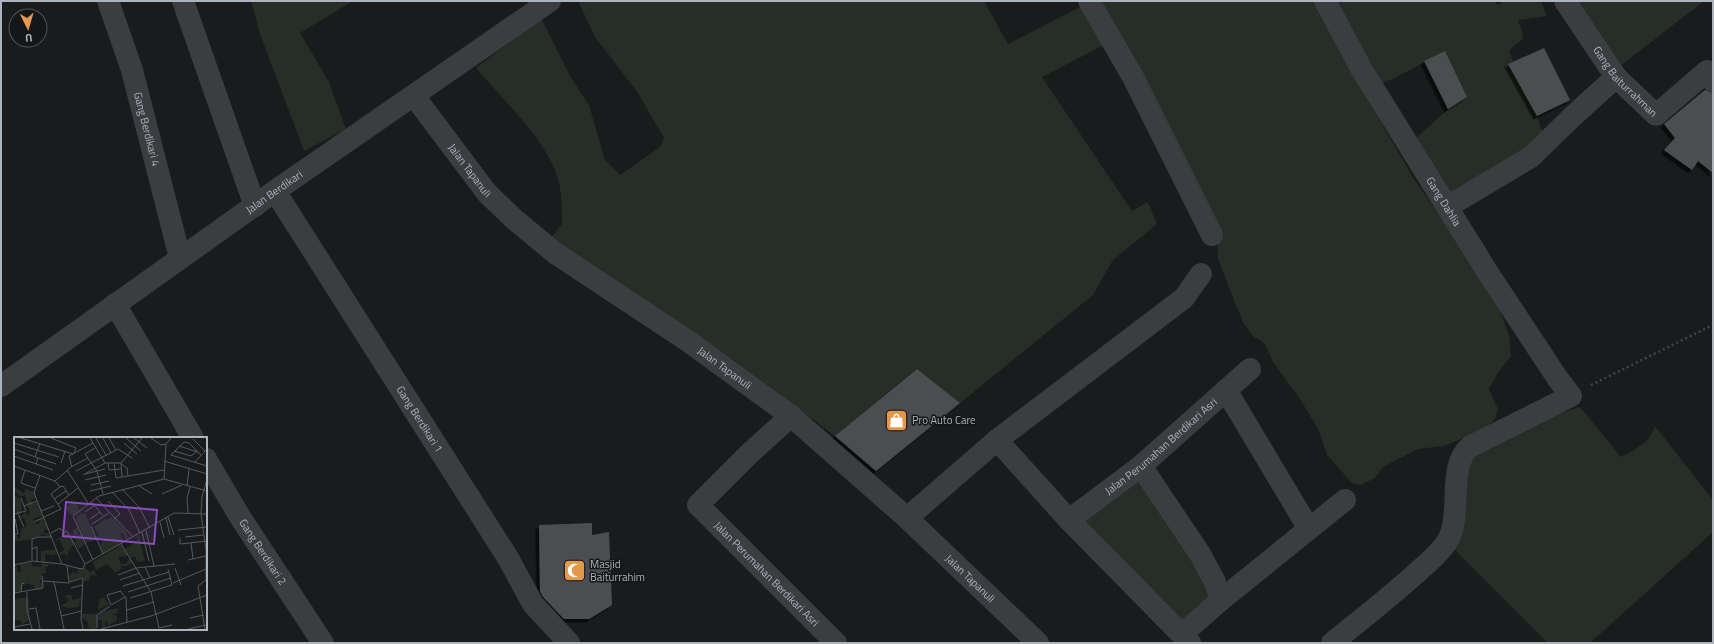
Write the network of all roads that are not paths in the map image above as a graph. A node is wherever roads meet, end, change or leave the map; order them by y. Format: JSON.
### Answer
{"nodes":[{"id":1,"x":108,"y":1,"type":"edge"},
{"id":2,"x":183,"y":1,"type":"edge"},
{"id":3,"x":550,"y":1,"type":"edge"},
{"id":4,"x":1089,"y":1,"type":"edge"},
{"id":5,"x":1325,"y":1,"type":"edge"},
{"id":6,"x":1565,"y":1,"type":"edge"},
{"id":7,"x":1616,"y":77,"type":"junction"},
{"id":8,"x":1713,"y":81,"type":"edge"},
{"id":9,"x":414,"y":96,"type":"junction"},
{"id":10,"x":275,"y":191,"type":"junction"},
{"id":11,"x":255,"y":206,"type":"junction"},
{"id":12,"x":1447,"y":207,"type":"junction"},
{"id":13,"x":1212,"y":235,"type":"dead end"},
{"id":14,"x":180,"y":258,"type":"junction"},
{"id":15,"x":1201,"y":274,"type":"dead end"},
{"id":16,"x":115,"y":304,"type":"junction"},
{"id":17,"x":1250,"y":369,"type":"dead end"},
{"id":18,"x":1,"y":386,"type":"edge"},
{"id":19,"x":1226,"y":390,"type":"junction"},
{"id":20,"x":791,"y":416,"type":"junction"},
{"id":21,"x":192,"y":437,"type":"edge"},
{"id":22,"x":997,"y":440,"type":"junction"},
{"id":23,"x":207,"y":462,"type":"edge"},
{"id":24,"x":1141,"y":466,"type":"junction"},
{"id":25,"x":1345,"y":500,"type":"dead end"},
{"id":26,"x":907,"y":518,"type":"junction"},
{"id":27,"x":1069,"y":520,"type":"junction"},
{"id":28,"x":1309,"y":529,"type":"junction"},
{"id":29,"x":1221,"y":600,"type":"junction"},
{"id":30,"x":1186,"y":638,"type":"edge"},
{"id":31,"x":323,"y":643,"type":"edge"},
{"id":32,"x":569,"y":643,"type":"edge"},
{"id":33,"x":836,"y":643,"type":"edge"},
{"id":34,"x":1038,"y":643,"type":"edge"},
{"id":35,"x":1332,"y":643,"type":"edge"}],
"edges":[{"from":1,"to":14,"type":"street","name":"Gang Berdikari 4"},
{"from":2,"to":11,"type":"street"},
{"from":3,"to":9,"type":"street","name":"Jalan Berdikari"},
{"from":4,"to":13,"type":"street"},
{"from":5,"to":12,"type":"street","name":"Gang Dahlia"},
{"from":6,"to":7,"type":"street","name":"Gang Baiturrahman"},
{"from":7,"to":8,"type":"street","name":"Gang Baiturrahman"},
{"from":7,"to":12,"type":"street"},
{"from":9,"to":10,"type":"street","name":"Jalan Berdikari"},
{"from":9,"to":20,"type":"street","name":"Jalan Tapanuli"},
{"from":10,"to":11,"type":"street","name":"Jalan Berdikari"},
{"from":10,"to":32,"type":"street","name":"Gang Berdikari 1"},
{"from":11,"to":14,"type":"street","name":"Jalan Berdikari"},
{"from":12,"to":35,"type":"street","name":"Gang Dahlia"},
{"from":14,"to":16,"type":"street","name":"Jalan Berdikari"},
{"from":15,"to":22,"type":"street"},
{"from":16,"to":18,"type":"street","name":"Jalan Berdikari"},
{"from":16,"to":21,"type":"street"},
{"from":17,"to":19,"type":"street","name":"Jalan Perumahan Berdikari Asri"},
{"from":19,"to":24,"type":"street","name":"Jalan Perumahan Berdikari Asri"},
{"from":19,"to":28,"type":"street"},
{"from":20,"to":26,"type":"street","name":"Jalan Tapanuli"},
{"from":20,"to":33,"type":"street","name":"Jalan Perumahan Berdikari Asri"},
{"from":22,"to":26,"type":"street"},
{"from":22,"to":27,"type":"street"},
{"from":23,"to":31,"type":"street","name":"Gang Berdikari 2"},
{"from":24,"to":27,"type":"street","name":"Jalan Perumahan Berdikari Asri"},
{"from":24,"to":29,"type":"street"},
{"from":25,"to":28,"type":"street"},
{"from":26,"to":34,"type":"street","name":"Jalan Tapanuli"},
{"from":27,"to":30,"type":"street"},
{"from":28,"to":29,"type":"street"},
{"from":29,"to":30,"type":"street"}]}
